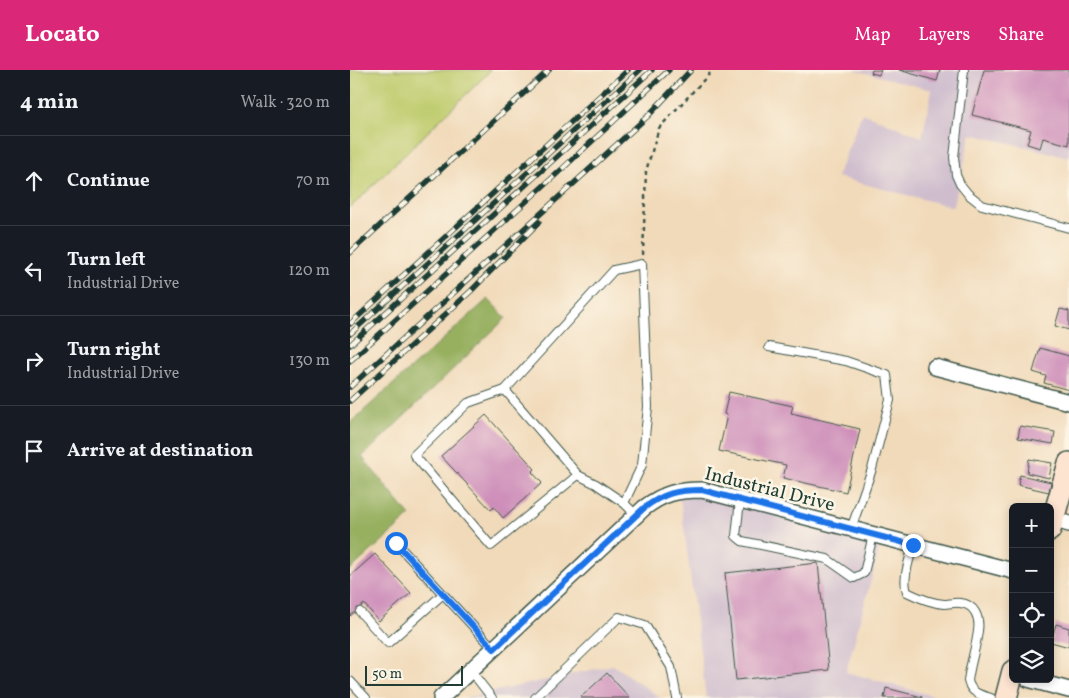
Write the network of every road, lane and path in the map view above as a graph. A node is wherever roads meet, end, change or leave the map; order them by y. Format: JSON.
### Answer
{"nodes":[{"id":1,"x":713,"y":70,"type":"edge"},
{"id":2,"x":964,"y":70,"type":"edge"},
{"id":3,"x":1069,"y":228,"type":"edge"},
{"id":4,"x":642,"y":264,"type":"junction"},
{"id":5,"x":769,"y":347,"type":"dead end"},
{"id":6,"x":935,"y":367,"type":"dead end"},
{"id":7,"x":505,"y":390,"type":"junction"},
{"id":8,"x":1069,"y":402,"type":"edge"},
{"id":9,"x":1069,"y":463,"type":"edge"},
{"id":10,"x":578,"y":474,"type":"junction"},
{"id":11,"x":740,"y":500,"type":"junction"},
{"id":12,"x":624,"y":504,"type":"junction"},
{"id":13,"x":636,"y":515,"type":"junction"},
{"id":14,"x":1058,"y":524,"type":"edge"},
{"id":15,"x":852,"y":529,"type":"junction"},
{"id":16,"x":873,"y":535,"type":"junction"},
{"id":17,"x":396,"y":543,"type":"dead end"},
{"id":18,"x":913,"y":545,"type":"junction"},
{"id":19,"x":1009,"y":570,"type":"edge"},
{"id":20,"x":443,"y":594,"type":"junction"},
{"id":21,"x":360,"y":612,"type":"dead end"},
{"id":22,"x":494,"y":649,"type":"junction"},
{"id":23,"x":471,"y":671,"type":"junction"},
{"id":24,"x":350,"y":681,"type":"edge"},
{"id":25,"x":1013,"y":683,"type":"edge"},
{"id":26,"x":1044,"y":683,"type":"edge"},
{"id":27,"x":1069,"y":690,"type":"edge"},
{"id":28,"x":366,"y":698,"type":"edge"},
{"id":29,"x":441,"y":698,"type":"edge"},
{"id":30,"x":492,"y":698,"type":"edge"},
{"id":31,"x":535,"y":698,"type":"edge"},
{"id":32,"x":677,"y":698,"type":"edge"},
{"id":33,"x":991,"y":698,"type":"edge"},
{"id":34,"x":1006,"y":698,"type":"edge"}],
"edges":[{"from":1,"to":4,"type":"path"},
{"from":2,"to":3,"type":"lane"},
{"from":4,"to":7,"type":"lane"},
{"from":4,"to":12,"type":"lane"},
{"from":5,"to":15,"type":"lane"},
{"from":6,"to":8,"type":"street"},
{"from":7,"to":10,"type":"lane"},
{"from":7,"to":10,"type":"lane"},
{"from":9,"to":14,"type":"street"},
{"from":10,"to":12,"type":"lane"},
{"from":11,"to":13,"type":"street","name":"Industrial Drive"},
{"from":11,"to":15,"type":"street","name":"Industrial Drive"},
{"from":11,"to":16,"type":"lane"},
{"from":12,"to":13,"type":"lane"},
{"from":13,"to":22,"type":"street","name":"Industrial Drive"},
{"from":15,"to":16,"type":"street","name":"Industrial Drive"},
{"from":16,"to":18,"type":"street","name":"Industrial Drive"},
{"from":17,"to":20,"type":"lane"},
{"from":18,"to":19,"type":"street","name":"Industrial Drive"},
{"from":18,"to":33,"type":"lane"},
{"from":20,"to":21,"type":"lane"},
{"from":20,"to":22,"type":"lane"},
{"from":22,"to":23,"type":"street","name":"Industrial Drive"},
{"from":23,"to":29,"type":"street","name":"Industrial Drive"},
{"from":23,"to":30,"type":"lane"},
{"from":24,"to":28,"type":"lane"},
{"from":25,"to":34,"type":"street"},
{"from":26,"to":27,"type":"street"},
{"from":31,"to":32,"type":"lane"}]}
